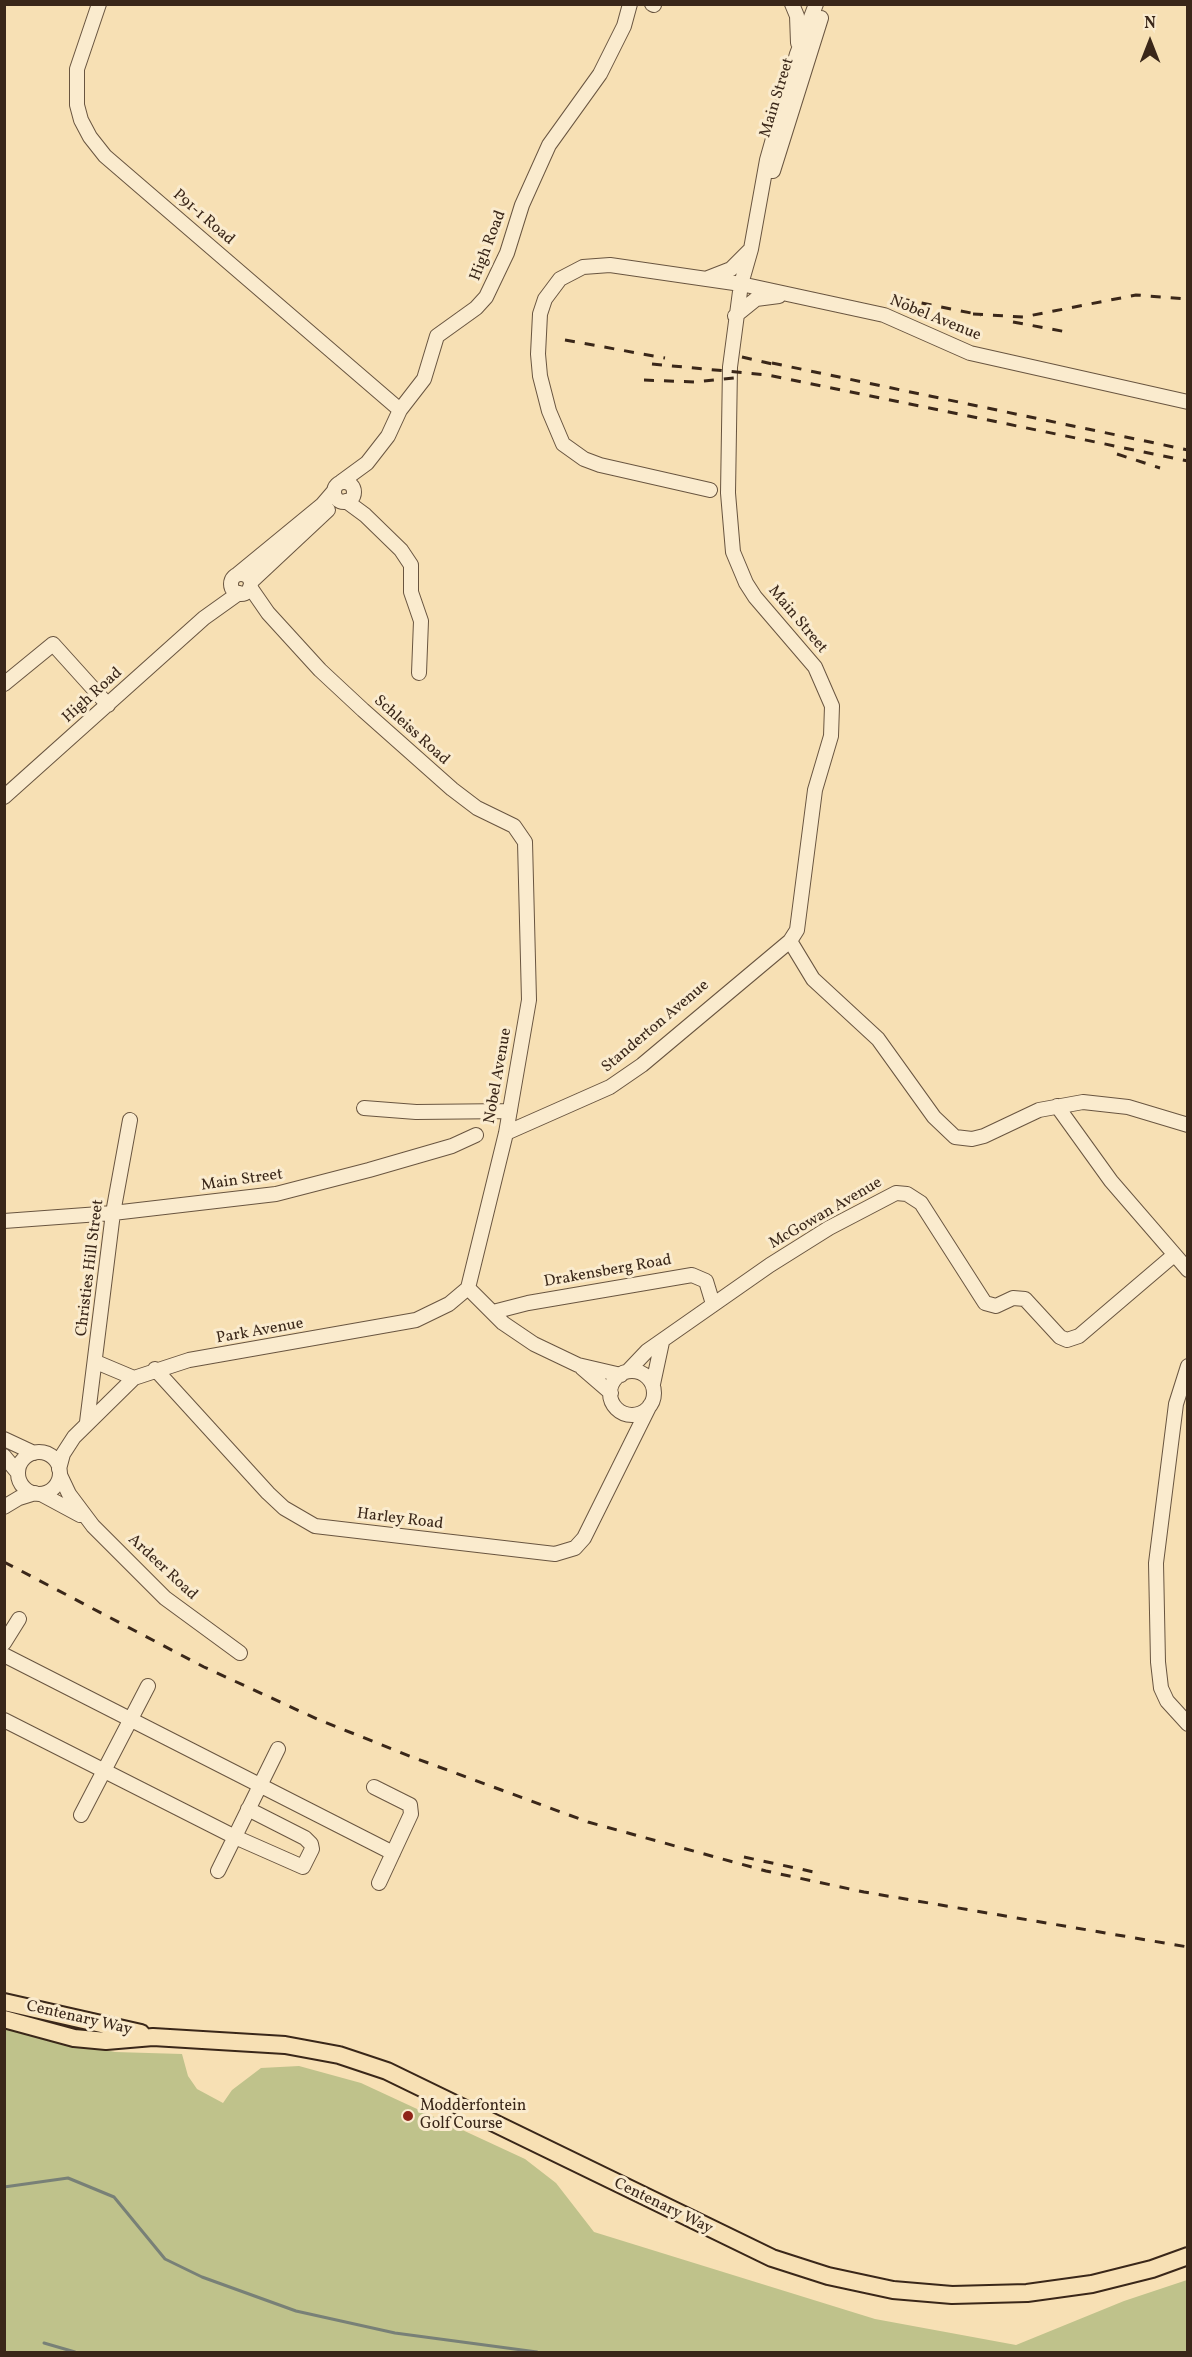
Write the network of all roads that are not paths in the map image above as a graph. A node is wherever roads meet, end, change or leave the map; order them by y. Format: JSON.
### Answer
{"nodes":[{"id":1,"x":630,"y":4,"type":"edge"},
{"id":2,"x":792,"y":4,"type":"edge"},
{"id":3,"x":816,"y":4,"type":"edge"},
{"id":4,"x":825,"y":4,"type":"edge"},
{"id":5,"x":100,"y":5,"type":"edge"},
{"id":6,"x":797,"y":54,"type":"junction"},
{"id":7,"x":761,"y":201,"type":"junction"},
{"id":8,"x":751,"y":249,"type":"junction"},
{"id":9,"x":711,"y":280,"type":"junction"},
{"id":10,"x":741,"y":284,"type":"junction"},
{"id":11,"x":793,"y":295,"type":"junction"},
{"id":12,"x":736,"y":311,"type":"junction"},
{"id":13,"x":1188,"y":402,"type":"edge"},
{"id":14,"x":400,"y":410,"type":"junction"},
{"id":15,"x":710,"y":490,"type":"dead end"},
{"id":16,"x":345,"y":493,"type":"junction"},
{"id":17,"x":242,"y":586,"type":"junction"},
{"id":18,"x":419,"y":674,"type":"dead end"},
{"id":19,"x":4,"y":684,"type":"edge"},
{"id":20,"x":108,"y":705,"type":"junction"},
{"id":21,"x":4,"y":797,"type":"edge"},
{"id":22,"x":527,"y":866,"type":"joint"},
{"id":23,"x":790,"y":941,"type":"junction"},
{"id":24,"x":1057,"y":1106,"type":"junction"},
{"id":25,"x":364,"y":1108,"type":"dead end"},
{"id":26,"x":510,"y":1111,"type":"junction"},
{"id":27,"x":130,"y":1120,"type":"dead end"},
{"id":28,"x":1188,"y":1125,"type":"edge"},
{"id":29,"x":506,"y":1132,"type":"junction"},
{"id":30,"x":476,"y":1135,"type":"dead end"},
{"id":31,"x":113,"y":1213,"type":"junction"},
{"id":32,"x":4,"y":1221,"type":"edge"},
{"id":33,"x":1174,"y":1255,"type":"junction"},
{"id":34,"x":1188,"y":1270,"type":"edge"},
{"id":35,"x":468,"y":1288,"type":"junction"},
{"id":36,"x":713,"y":1304,"type":"junction"},
{"id":37,"x":493,"y":1312,"type":"junction"},
{"id":38,"x":662,"y":1342,"type":"junction"},
{"id":39,"x":96,"y":1362,"type":"junction"},
{"id":40,"x":578,"y":1365,"type":"junction"},
{"id":41,"x":1188,"y":1366,"type":"edge"},
{"id":42,"x":656,"y":1368,"type":"junction"},
{"id":43,"x":155,"y":1369,"type":"junction"},
{"id":44,"x":628,"y":1369,"type":"junction"},
{"id":45,"x":134,"y":1378,"type":"junction"},
{"id":46,"x":653,"y":1384,"type":"junction"},
{"id":47,"x":610,"y":1393,"type":"junction"},
{"id":48,"x":650,"y":1405,"type":"junction"},
{"id":49,"x":625,"y":1414,"type":"junction"},
{"id":50,"x":87,"y":1422,"type":"junction"},
{"id":51,"x":638,"y":1434,"type":"junction"},
{"id":52,"x":74,"y":1437,"type":"junction"},
{"id":53,"x":4,"y":1439,"type":"edge"},
{"id":54,"x":37,"y":1453,"type":"junction"},
{"id":55,"x":4,"y":1456,"type":"edge"},
{"id":56,"x":60,"y":1472,"type":"junction"},
{"id":57,"x":18,"y":1476,"type":"junction"},
{"id":58,"x":38,"y":1494,"type":"junction"},
{"id":59,"x":4,"y":1500,"type":"edge"},
{"id":60,"x":4,"y":1508,"type":"edge"},
{"id":61,"x":93,"y":1526,"type":"junction"},
{"id":62,"x":19,"y":1618,"type":"dead end"},
{"id":63,"x":4,"y":1644,"type":"edge"},
{"id":64,"x":240,"y":1653,"type":"dead end"},
{"id":65,"x":4,"y":1655,"type":"edge"},
{"id":66,"x":148,"y":1686,"type":"dead end"},
{"id":67,"x":130,"y":1719,"type":"junction"},
{"id":68,"x":4,"y":1720,"type":"edge"},
{"id":69,"x":1188,"y":1724,"type":"edge"},
{"id":70,"x":278,"y":1749,"type":"dead end"},
{"id":71,"x":103,"y":1771,"type":"junction"},
{"id":72,"x":260,"y":1785,"type":"junction"},
{"id":73,"x":374,"y":1787,"type":"dead end"},
{"id":74,"x":248,"y":1809,"type":"junction"},
{"id":75,"x":81,"y":1815,"type":"dead end"},
{"id":76,"x":235,"y":1837,"type":"junction"},
{"id":77,"x":393,"y":1853,"type":"junction"},
{"id":78,"x":218,"y":1871,"type":"dead end"},
{"id":79,"x":379,"y":1883,"type":"dead end"},
{"id":80,"x":4,"y":2002,"type":"edge"},
{"id":81,"x":4,"y":2019,"type":"edge"},
{"id":82,"x":153,"y":2037,"type":"junction"},
{"id":83,"x":1188,"y":2256,"type":"edge"}],
"edges":[{"from":1,"to":14,"type":"street","name":"High Road"},
{"from":2,"to":6,"type":"street"},
{"from":3,"to":6,"type":"street","name":"Main Street"},
{"from":4,"to":7,"type":"street","name":"Main Street"},
{"from":5,"to":14,"type":"street","name":"P91-1 Road"},
{"from":6,"to":7,"type":"street","name":"Main Street"},
{"from":7,"to":8,"type":"street","name":"Main Street"},
{"from":8,"to":9,"type":"street"},
{"from":8,"to":10,"type":"street","name":"Main Street"},
{"from":9,"to":10,"type":"street","name":"Nobel Avenue"},
{"from":9,"to":12,"type":"street"},
{"from":9,"to":15,"type":"street","name":"Nobel Avenue"},
{"from":10,"to":11,"type":"street","name":"Nobel Avenue"},
{"from":10,"to":12,"type":"street","name":"Main Street"},
{"from":11,"to":12,"type":"street"},
{"from":11,"to":13,"type":"street","name":"Nobel Avenue"},
{"from":12,"to":23,"type":"street","name":"Main Street"},
{"from":14,"to":16,"type":"street","name":"High Road"},
{"from":16,"to":17,"type":"street","name":"High Road"},
{"from":16,"to":18,"type":"street"},
{"from":17,"to":20,"type":"street","name":"High Road"},
{"from":17,"to":22,"type":"street","name":"Schleiss Road"},
{"from":19,"to":20,"type":"street"},
{"from":20,"to":21,"type":"street","name":"High Road"},
{"from":22,"to":26,"type":"street","name":"Nobel Avenue"},
{"from":23,"to":24,"type":"street"},
{"from":23,"to":29,"type":"street","name":"Standerton Avenue"},
{"from":24,"to":28,"type":"street"},
{"from":24,"to":33,"type":"street"},
{"from":25,"to":26,"type":"street"},
{"from":26,"to":29,"type":"street","name":"Nobel Avenue"},
{"from":27,"to":31,"type":"street","name":"Christies Hill Street"},
{"from":29,"to":35,"type":"street","name":"Nobel Avenue"},
{"from":30,"to":31,"type":"street","name":"Main Street"},
{"from":31,"to":32,"type":"street","name":"Main Street"},
{"from":31,"to":39,"type":"street","name":"Christies Hill Street"},
{"from":33,"to":34,"type":"street"},
{"from":33,"to":36,"type":"street","name":"McGowan Avenue"},
{"from":35,"to":37,"type":"street"},
{"from":35,"to":43,"type":"street","name":"Park Avenue"},
{"from":36,"to":37,"type":"street","name":"Drakensberg Road"},
{"from":36,"to":38,"type":"street","name":"McGowan Avenue"},
{"from":37,"to":40,"type":"street"},
{"from":38,"to":42,"type":"street"},
{"from":38,"to":44,"type":"street","name":"McGowan Avenue"},
{"from":39,"to":45,"type":"street"},
{"from":39,"to":50,"type":"street","name":"Christies Hill Street"},
{"from":40,"to":44,"type":"street"},
{"from":40,"to":47,"type":"street"},
{"from":41,"to":69,"type":"street"},
{"from":42,"to":44,"type":"street"},
{"from":42,"to":46,"type":"street"},
{"from":43,"to":45,"type":"street","name":"Park Avenue"},
{"from":43,"to":51,"type":"street","name":"Harley Road"},
{"from":44,"to":46,"type":"street"},
{"from":44,"to":47,"type":"street"},
{"from":45,"to":50,"type":"street","name":"Park Avenue"},
{"from":46,"to":48,"type":"street"},
{"from":47,"to":49,"type":"street"},
{"from":48,"to":49,"type":"street"},
{"from":48,"to":51,"type":"street","name":"Harley Road"},
{"from":49,"to":51,"type":"street"},
{"from":50,"to":52,"type":"street","name":"Park Avenue"},
{"from":52,"to":54,"type":"street","name":"Park Avenue"},
{"from":52,"to":56,"type":"street","name":"Park Avenue"},
{"from":53,"to":54,"type":"street"},
{"from":54,"to":56,"type":"street"},
{"from":54,"to":57,"type":"street"},
{"from":55,"to":57,"type":"street"},
{"from":56,"to":58,"type":"street"},
{"from":56,"to":61,"type":"street","name":"Ardeer Road"},
{"from":57,"to":58,"type":"street"},
{"from":57,"to":59,"type":"street"},
{"from":58,"to":60,"type":"street"},
{"from":58,"to":61,"type":"street","name":"Ardeer Road"},
{"from":61,"to":64,"type":"street","name":"Ardeer Road"},
{"from":62,"to":63,"type":"street"},
{"from":65,"to":67,"type":"street"},
{"from":66,"to":67,"type":"street"},
{"from":67,"to":71,"type":"street"},
{"from":67,"to":72,"type":"street"},
{"from":68,"to":71,"type":"street"},
{"from":70,"to":72,"type":"street"},
{"from":71,"to":75,"type":"street"},
{"from":71,"to":76,"type":"street"},
{"from":72,"to":74,"type":"street"},
{"from":72,"to":77,"type":"street"},
{"from":73,"to":77,"type":"street"},
{"from":74,"to":76,"type":"street"},
{"from":74,"to":76,"type":"street"},
{"from":76,"to":78,"type":"street"},
{"from":77,"to":79,"type":"street"},
{"from":80,"to":82,"type":"main road","name":"Centenary Way"},
{"from":81,"to":82,"type":"main road","name":"Centenary Way"},
{"from":82,"to":83,"type":"main road","name":"Centenary Way"}]}
